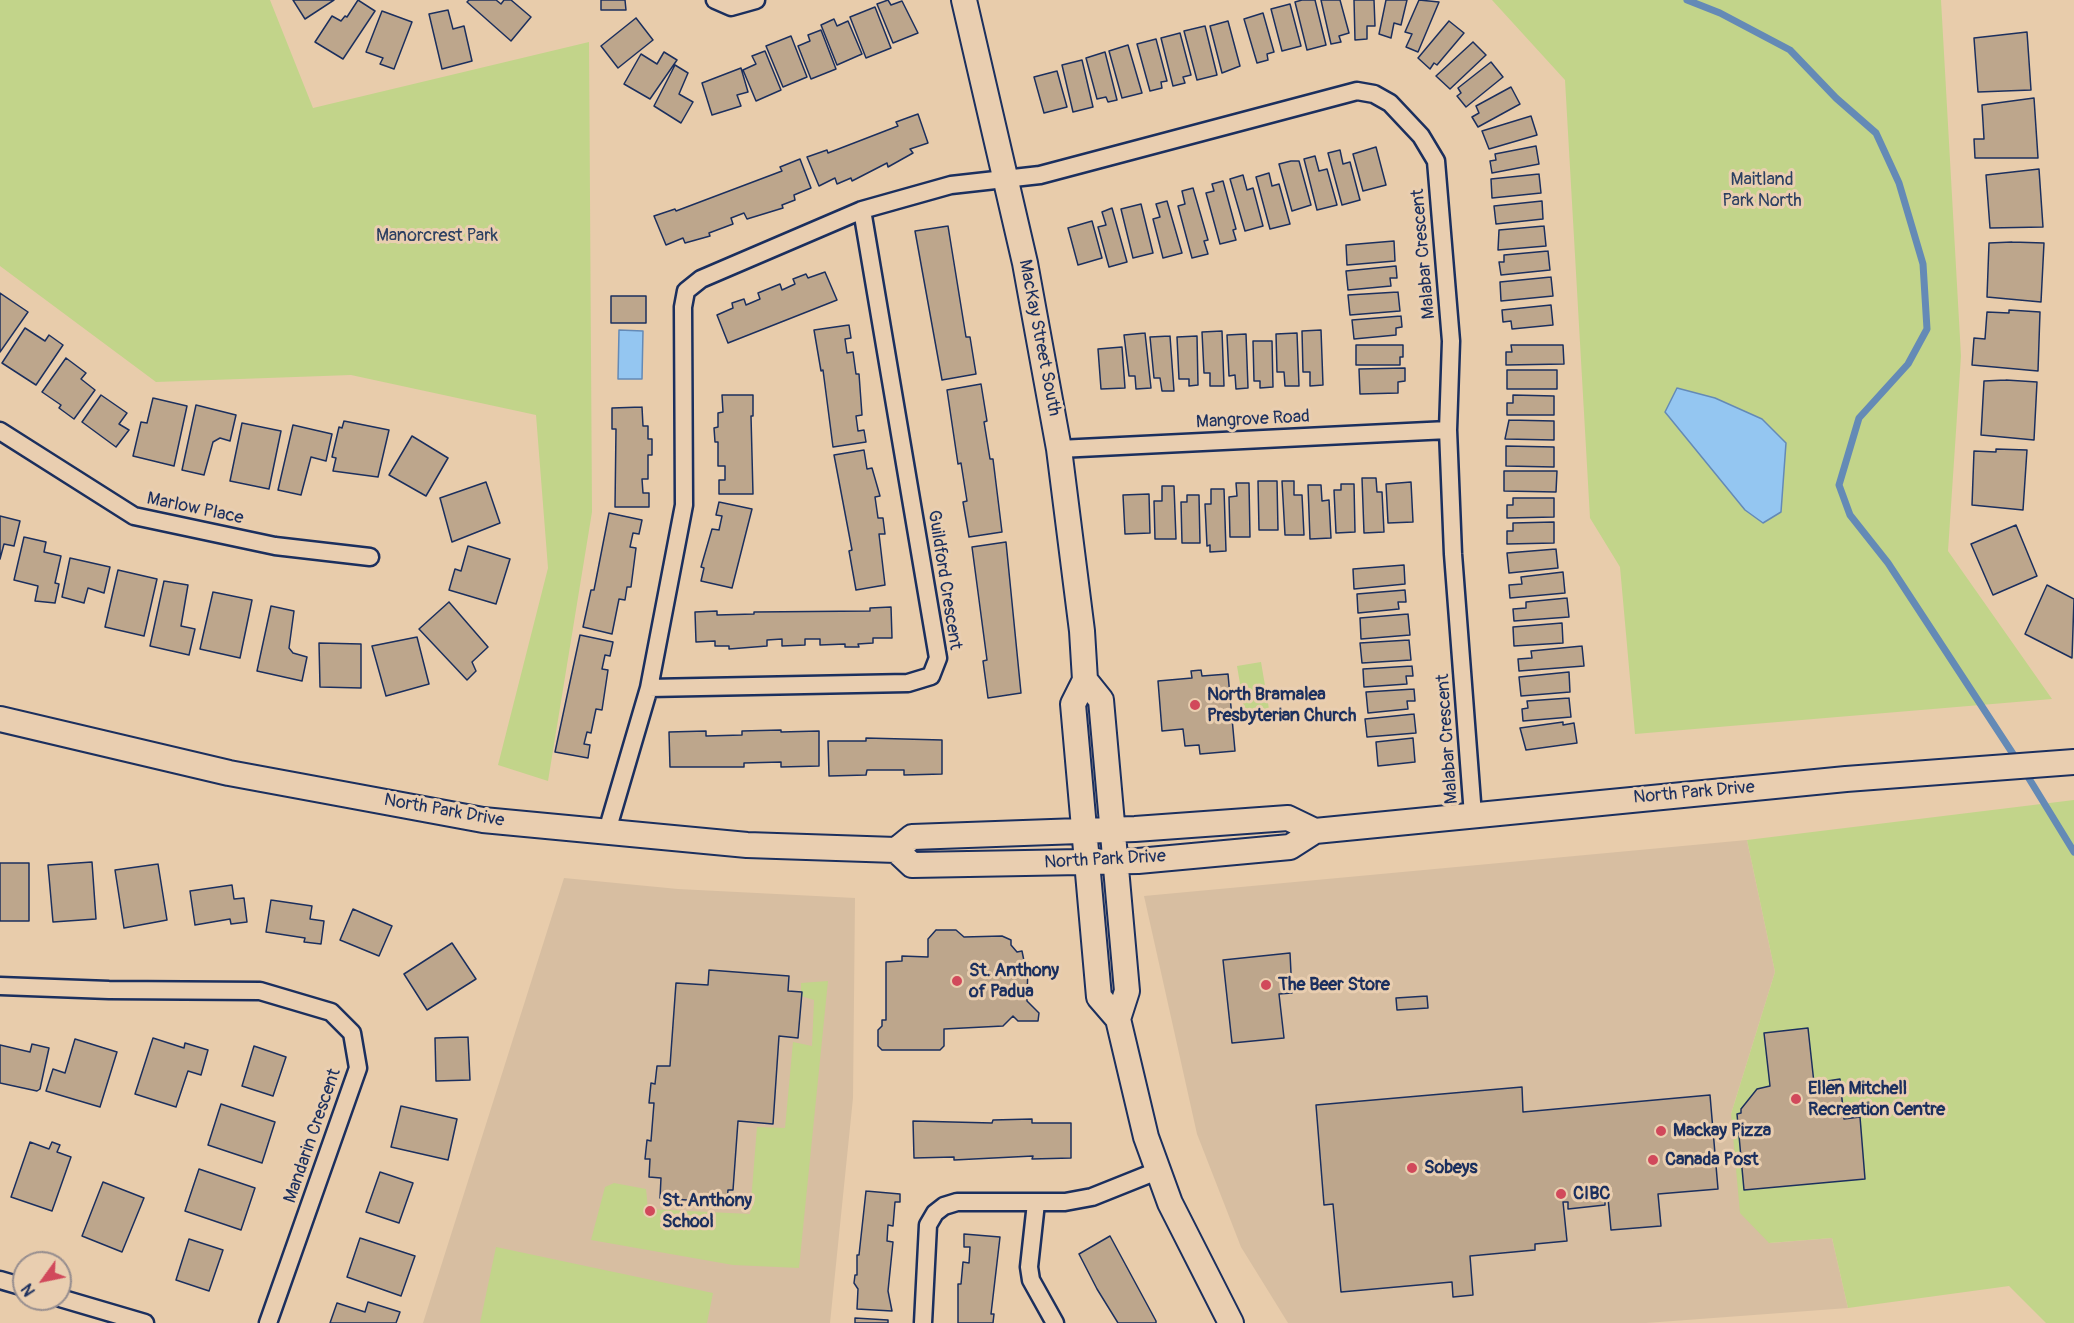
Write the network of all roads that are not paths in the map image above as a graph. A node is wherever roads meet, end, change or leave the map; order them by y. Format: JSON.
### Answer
{"nodes":[{"id":1,"x":715,"y":0,"type":"edge"},
{"id":2,"x":756,"y":0,"type":"edge"},
{"id":3,"x":964,"y":0,"type":"edge"},
{"id":4,"x":1006,"y":179,"type":"junction"},
{"id":5,"x":862,"y":210,"type":"junction"},
{"id":6,"x":1448,"y":430,"type":"junction"},
{"id":7,"x":0,"y":431,"type":"edge"},
{"id":8,"x":1059,"y":449,"type":"junction"},
{"id":9,"x":370,"y":557,"type":"dead end"},
{"id":10,"x":1085,"y":680,"type":"junction"},
{"id":11,"x":649,"y":688,"type":"junction"},
{"id":12,"x":0,"y":719,"type":"edge"},
{"id":13,"x":2074,"y":762,"type":"edge"},
{"id":14,"x":1473,"y":814,"type":"junction"},
{"id":15,"x":1113,"y":830,"type":"junction"},
{"id":16,"x":607,"y":831,"type":"junction"},
{"id":17,"x":1085,"y":831,"type":"junction"},
{"id":18,"x":1315,"y":831,"type":"junction"},
{"id":19,"x":896,"y":850,"type":"junction"},
{"id":20,"x":1116,"y":861,"type":"junction"},
{"id":21,"x":1088,"y":863,"type":"junction"},
{"id":22,"x":0,"y":986,"type":"edge"},
{"id":23,"x":1118,"y":1020,"type":"junction"},
{"id":24,"x":1157,"y":1171,"type":"junction"},
{"id":25,"x":1036,"y":1203,"type":"junction"},
{"id":26,"x":72,"y":1302,"type":"edge"},
{"id":27,"x":145,"y":1323,"type":"edge"},
{"id":28,"x":268,"y":1323,"type":"edge"},
{"id":29,"x":923,"y":1323,"type":"edge"},
{"id":30,"x":1055,"y":1323,"type":"edge"},
{"id":31,"x":1231,"y":1323,"type":"edge"}],
"edges":[{"from":1,"to":2,"type":"street"},
{"from":3,"to":4,"type":"main road","name":"MacKay Street South"},
{"from":4,"to":5,"type":"street"},
{"from":4,"to":6,"type":"street","name":"Malabar Crescent"},
{"from":4,"to":8,"type":"main road","name":"MacKay Street South"},
{"from":5,"to":11,"type":"street"},
{"from":5,"to":11,"type":"street","name":"Guildford Crescent"},
{"from":6,"to":8,"type":"street","name":"Mangrove Road"},
{"from":6,"to":14,"type":"street","name":"Malabar Crescent"},
{"from":7,"to":9,"type":"street","name":"Marlow Place"},
{"from":8,"to":10,"type":"main road","name":"MacKay Street South"},
{"from":10,"to":15,"type":"main road"},
{"from":10,"to":17,"type":"main road","name":"MacKay Street South"},
{"from":11,"to":16,"type":"street"},
{"from":12,"to":16,"type":"main road","name":"North Park Drive"},
{"from":13,"to":14,"type":"main road","name":"North Park Drive"},
{"from":14,"to":18,"type":"main road","name":"North Park Drive"},
{"from":15,"to":17,"type":"main road","name":"North Park Drive"},
{"from":15,"to":18,"type":"main road","name":"North Park Drive"},
{"from":15,"to":20,"type":"main road"},
{"from":16,"to":19,"type":"main road","name":"North Park Drive"},
{"from":17,"to":19,"type":"main road","name":"North Park Drive"},
{"from":17,"to":21,"type":"main road","name":"MacKay Street South"},
{"from":18,"to":20,"type":"main road","name":"North Park Drive"},
{"from":19,"to":21,"type":"main road","name":"North Park Drive"},
{"from":20,"to":21,"type":"main road","name":"North Park Drive"},
{"from":20,"to":23,"type":"main road"},
{"from":21,"to":23,"type":"main road","name":"MacKay Street South"},
{"from":22,"to":28,"type":"street","name":"Mandarin Crescent"},
{"from":23,"to":24,"type":"main road"},
{"from":24,"to":25,"type":"street"},
{"from":24,"to":31,"type":"main road"},
{"from":25,"to":29,"type":"street"},
{"from":25,"to":30,"type":"street"},
{"from":26,"to":27,"type":"street"}]}
